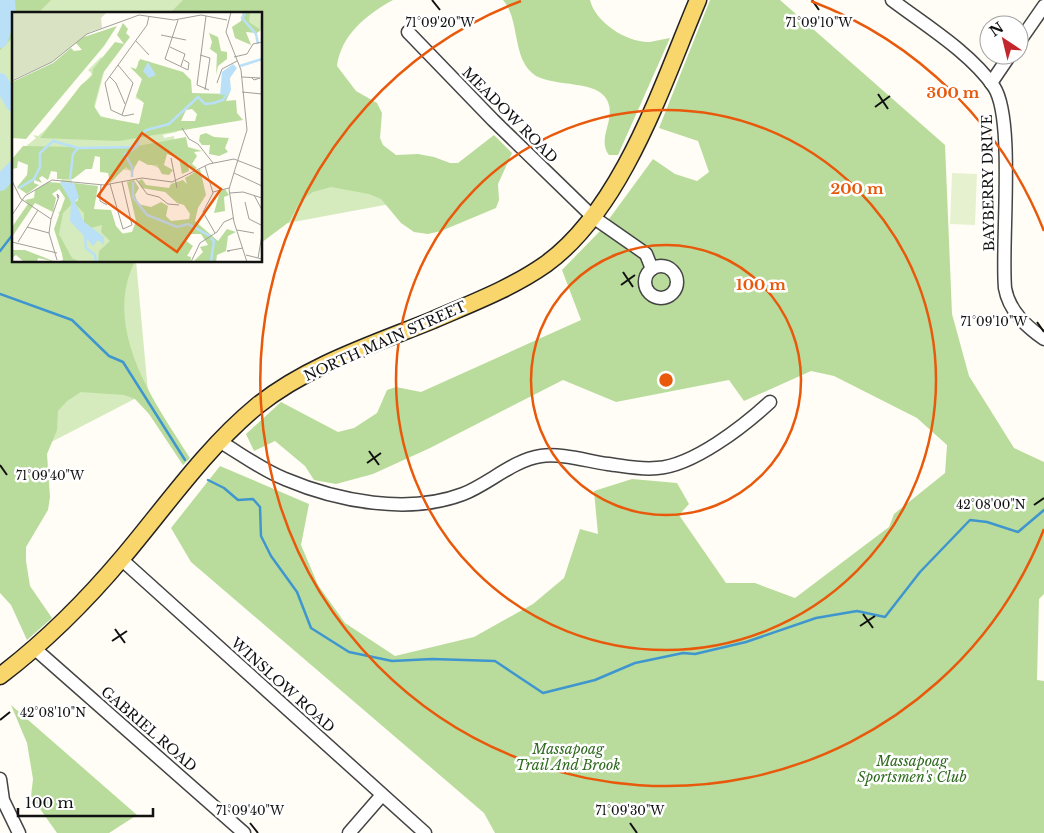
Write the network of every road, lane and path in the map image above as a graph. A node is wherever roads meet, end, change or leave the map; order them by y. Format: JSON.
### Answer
{"nodes":[{"id":1,"x":698,"y":0,"type":"edge"},
{"id":2,"x":892,"y":0,"type":"edge"},
{"id":3,"x":1044,"y":6,"type":"edge"},
{"id":4,"x":1029,"y":28,"type":"edge"},
{"id":5,"x":408,"y":32,"type":"dead end"},
{"id":6,"x":1003,"y":65,"type":"edge"},
{"id":7,"x":991,"y":83,"type":"junction"},
{"id":8,"x":592,"y":217,"type":"junction"},
{"id":9,"x":652,"y":269,"type":"dead end"},
{"id":10,"x":1044,"y":339,"type":"edge"},
{"id":11,"x":770,"y":402,"type":"dead end"},
{"id":12,"x":219,"y":441,"type":"junction"},
{"id":13,"x":121,"y":559,"type":"junction"},
{"id":14,"x":34,"y":648,"type":"junction"},
{"id":15,"x":0,"y":676,"type":"edge"},
{"id":16,"x":0,"y":780,"type":"edge"},
{"id":17,"x":382,"y":795,"type":"junction"},
{"id":18,"x":19,"y":833,"type":"edge"},
{"id":19,"x":244,"y":833,"type":"edge"},
{"id":20,"x":349,"y":833,"type":"edge"},
{"id":21,"x":424,"y":833,"type":"edge"}],
"edges":[{"from":1,"to":8,"type":"main road","name":"NORTH MAIN STREET"},
{"from":2,"to":7,"type":"street","name":"BAYBERRY DRIVE"},
{"from":3,"to":4,"type":"street"},
{"from":5,"to":8,"type":"street","name":"MEADOW ROAD"},
{"from":6,"to":7,"type":"street"},
{"from":7,"to":10,"type":"street","name":"BAYBERRY DRIVE"},
{"from":8,"to":9,"type":"street","name":"MEADOW ROAD"},
{"from":8,"to":12,"type":"main road","name":"NORTH MAIN STREET"},
{"from":11,"to":12,"type":"street"},
{"from":12,"to":13,"type":"main road","name":"NORTH MAIN STREET"},
{"from":13,"to":14,"type":"main road","name":"NORTH MAIN STREET"},
{"from":13,"to":17,"type":"street","name":"WINSLOW ROAD"},
{"from":14,"to":15,"type":"main road","name":"NORTH MAIN STREET"},
{"from":14,"to":19,"type":"street","name":"GABRIEL ROAD"},
{"from":16,"to":18,"type":"street"},
{"from":17,"to":20,"type":"street"},
{"from":17,"to":21,"type":"street","name":"WINSLOW ROAD"}]}
